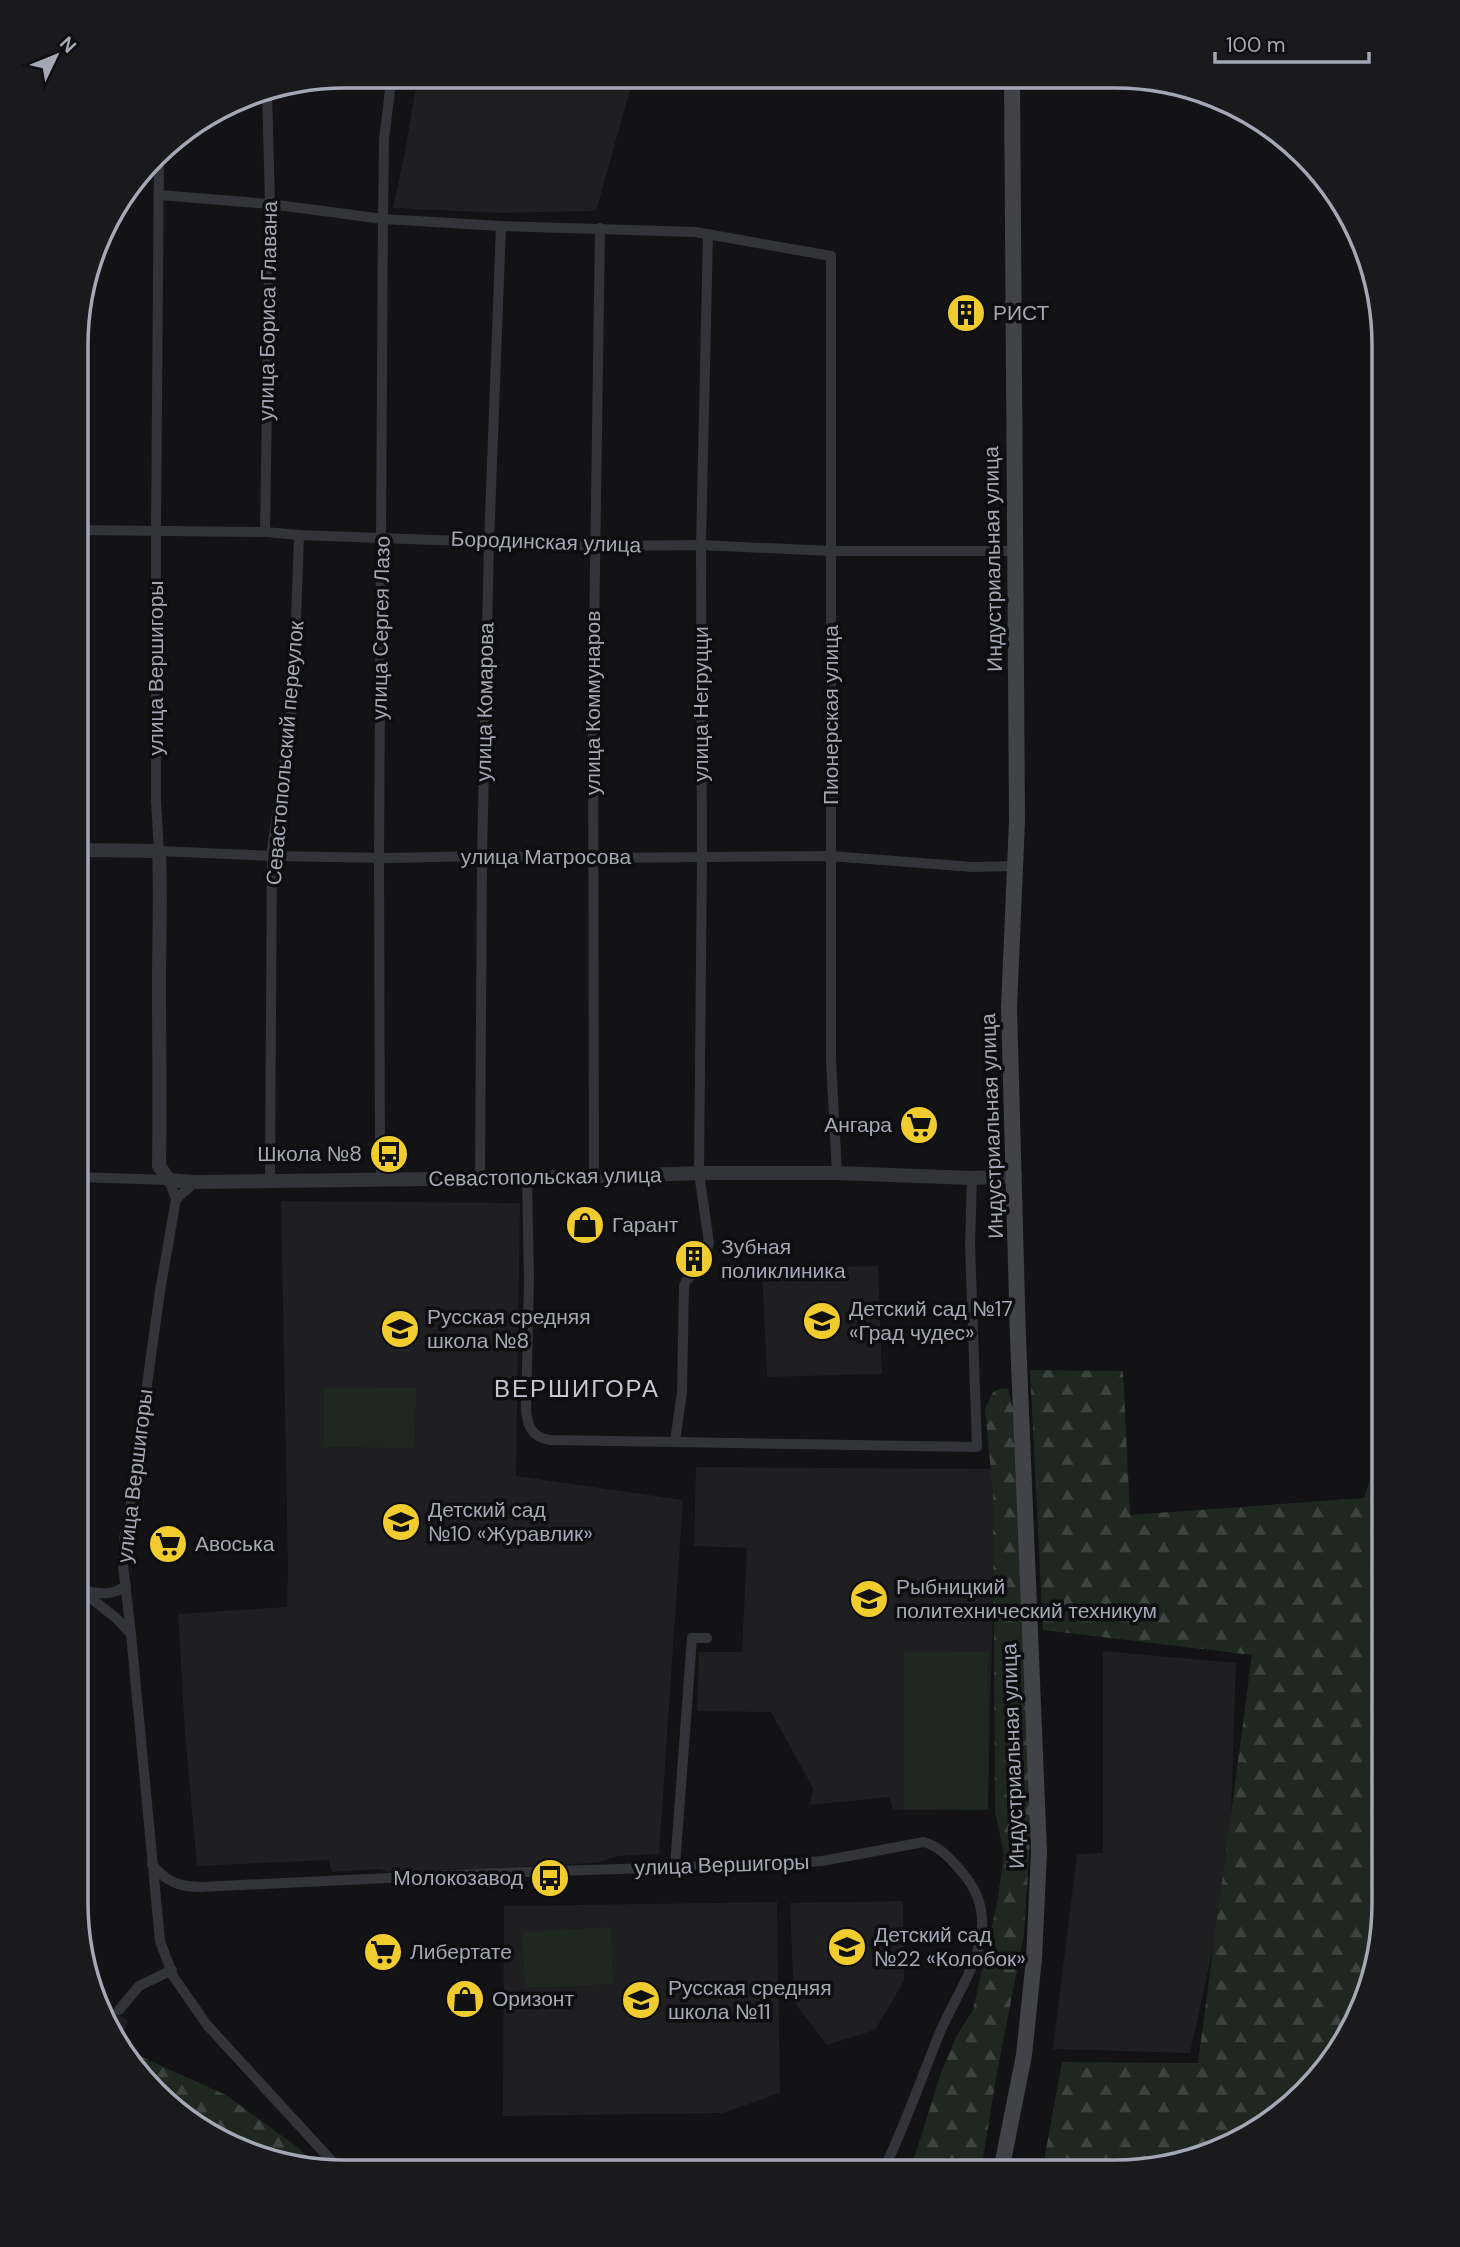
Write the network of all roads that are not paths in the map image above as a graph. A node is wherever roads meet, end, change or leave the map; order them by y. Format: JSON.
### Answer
{"nodes":[{"id":1,"x":390,"y":88,"type":"edge"},
{"id":2,"x":1012,"y":88,"type":"edge"},
{"id":3,"x":267,"y":99,"type":"edge"},
{"id":4,"x":159,"y":167,"type":"edge"},
{"id":5,"x":159,"y":195,"type":"junction"},
{"id":6,"x":270,"y":204,"type":"junction"},
{"id":7,"x":383,"y":219,"type":"junction"},
{"id":8,"x":501,"y":226,"type":"junction"},
{"id":9,"x":600,"y":228,"type":"junction"},
{"id":10,"x":708,"y":234,"type":"junction"},
{"id":11,"x":88,"y":530,"type":"edge"},
{"id":12,"x":156,"y":531,"type":"junction"},
{"id":13,"x":265,"y":532,"type":"junction"},
{"id":14,"x":299,"y":536,"type":"junction"},
{"id":15,"x":382,"y":537,"type":"junction"},
{"id":16,"x":489,"y":542,"type":"junction"},
{"id":17,"x":701,"y":545,"type":"junction"},
{"id":18,"x":595,"y":546,"type":"junction"},
{"id":19,"x":832,"y":551,"type":"junction"},
{"id":20,"x":1014,"y":551,"type":"junction"},
{"id":21,"x":88,"y":850,"type":"edge"},
{"id":22,"x":159,"y":851,"type":"junction"},
{"id":23,"x":272,"y":856,"type":"junction"},
{"id":24,"x":482,"y":856,"type":"junction"},
{"id":25,"x":831,"y":856,"type":"junction"},
{"id":26,"x":702,"y":857,"type":"junction"},
{"id":27,"x":379,"y":858,"type":"junction"},
{"id":28,"x":593,"y":858,"type":"junction"},
{"id":29,"x":1015,"y":866,"type":"junction"},
{"id":30,"x":699,"y":1173,"type":"junction"},
{"id":31,"x":837,"y":1173,"type":"junction"},
{"id":32,"x":1015,"y":1176,"type":"junction"},
{"id":33,"x":88,"y":1177,"type":"edge"},
{"id":34,"x":594,"y":1177,"type":"junction"},
{"id":35,"x":480,"y":1178,"type":"junction"},
{"id":36,"x":527,"y":1178,"type":"junction"},
{"id":37,"x":972,"y":1178,"type":"junction"},
{"id":38,"x":169,"y":1180,"type":"junction"},
{"id":39,"x":270,"y":1180,"type":"junction"},
{"id":40,"x":383,"y":1180,"type":"junction"},
{"id":41,"x":195,"y":1182,"type":"junction"},
{"id":42,"x":176,"y":1199,"type":"junction"},
{"id":43,"x":675,"y":1442,"type":"junction"},
{"id":44,"x":126,"y":1585,"type":"junction"},
{"id":45,"x":88,"y":1591,"type":"edge"},
{"id":46,"x":88,"y":1597,"type":"edge"},
{"id":47,"x":131,"y":1634,"type":"junction"},
{"id":48,"x":707,"y":1638,"type":"dead end"},
{"id":49,"x":152,"y":1864,"type":"junction"},
{"id":50,"x":675,"y":1866,"type":"junction"},
{"id":51,"x":172,"y":1970,"type":"junction"},
{"id":52,"x":119,"y":2010,"type":"dead end"},
{"id":53,"x":330,"y":2159,"type":"edge"},
{"id":54,"x":888,"y":2160,"type":"edge"},
{"id":55,"x":1003,"y":2160,"type":"edge"}],
"edges":[{"from":1,"to":7,"type":"street","name":"улица Сергея Лазо"},
{"from":2,"to":20,"type":"main road","name":"Индустриальная улица"},
{"from":3,"to":6,"type":"street","name":"улица Бориса Главана"},
{"from":4,"to":5,"type":"street","name":"улица Вершигоры"},
{"from":5,"to":6,"type":"street"},
{"from":5,"to":12,"type":"street","name":"улица Вершигоры"},
{"from":6,"to":7,"type":"street"},
{"from":6,"to":13,"type":"street","name":"улица Бориса Главана"},
{"from":7,"to":8,"type":"street"},
{"from":7,"to":15,"type":"street","name":"улица Сергея Лазо"},
{"from":8,"to":9,"type":"street"},
{"from":8,"to":16,"type":"street","name":"улица Комарова"},
{"from":9,"to":10,"type":"street"},
{"from":9,"to":18,"type":"street","name":"улица Коммунаров"},
{"from":10,"to":17,"type":"street","name":"улица Негруцци"},
{"from":10,"to":19,"type":"street","name":"Пионерская улица"},
{"from":11,"to":12,"type":"street","name":"Бородинская улица"},
{"from":12,"to":13,"type":"street","name":"Бородинская улица"},
{"from":12,"to":22,"type":"street","name":"улица Вершигоры"},
{"from":13,"to":14,"type":"street","name":"Бородинская улица"},
{"from":14,"to":15,"type":"street","name":"Бородинская улица"},
{"from":14,"to":23,"type":"street","name":"Севастопольский переулок"},
{"from":15,"to":16,"type":"street","name":"Бородинская улица"},
{"from":15,"to":27,"type":"street","name":"улица Сергея Лазо"},
{"from":16,"to":18,"type":"street","name":"Бородинская улица"},
{"from":16,"to":24,"type":"street","name":"улица Комарова"},
{"from":17,"to":18,"type":"street","name":"Бородинская улица"},
{"from":17,"to":19,"type":"street","name":"Бородинская улица"},
{"from":17,"to":26,"type":"street","name":"улица Негруцци"},
{"from":18,"to":28,"type":"street","name":"улица Коммунаров"},
{"from":19,"to":20,"type":"street","name":"Бородинская улица"},
{"from":19,"to":25,"type":"street","name":"Пионерская улица"},
{"from":20,"to":29,"type":"main road","name":"Индустриальная улица"},
{"from":21,"to":22,"type":"street","name":"улица Матросова"},
{"from":22,"to":23,"type":"street","name":"улица Матросова"},
{"from":22,"to":38,"type":"street","name":"улица Вершигоры"},
{"from":23,"to":27,"type":"street","name":"улица Матросова"},
{"from":23,"to":39,"type":"street","name":"Севастопольский переулок"},
{"from":24,"to":27,"type":"street","name":"улица Матросова"},
{"from":24,"to":28,"type":"street","name":"улица Матросова"},
{"from":24,"to":35,"type":"street","name":"улица Комарова"},
{"from":25,"to":26,"type":"street","name":"улица Матросова"},
{"from":25,"to":29,"type":"street","name":"улица Матросова"},
{"from":25,"to":31,"type":"street","name":"Пионерская улица"},
{"from":26,"to":28,"type":"street","name":"улица Матросова"},
{"from":26,"to":30,"type":"street","name":"улица Негруцци"},
{"from":27,"to":40,"type":"street","name":"улица Сергея Лазо"},
{"from":28,"to":34,"type":"street","name":"улица Коммунаров"},
{"from":29,"to":32,"type":"main road","name":"Индустриальная улица"},
{"from":30,"to":31,"type":"street","name":"Севастопольская улица"},
{"from":30,"to":34,"type":"street","name":"Севастопольская улица"},
{"from":30,"to":43,"type":"street","name":"улица Негруцци"},
{"from":31,"to":37,"type":"street","name":"Севастопольская улица"},
{"from":32,"to":37,"type":"street","name":"Севастопольская улица"},
{"from":32,"to":55,"type":"main road","name":"Индустриальная улица"},
{"from":33,"to":38,"type":"street","name":"Севастопольская улица"},
{"from":34,"to":36,"type":"street","name":"Севастопольская улица"},
{"from":35,"to":36,"type":"street","name":"Севастопольская улица"},
{"from":35,"to":40,"type":"street","name":"Севастопольская улица"},
{"from":36,"to":43,"type":"street"},
{"from":37,"to":43,"type":"street"},
{"from":38,"to":41,"type":"street","name":"Севастопольская улица"},
{"from":38,"to":42,"type":"street"},
{"from":39,"to":40,"type":"street","name":"Севастопольская улица"},
{"from":39,"to":41,"type":"street","name":"Севастопольская улица"},
{"from":41,"to":42,"type":"street"},
{"from":42,"to":44,"type":"street","name":"улица Вершигоры"},
{"from":44,"to":45,"type":"street"},
{"from":44,"to":47,"type":"street","name":"улица Вершигоры"},
{"from":46,"to":47,"type":"street"},
{"from":47,"to":49,"type":"street","name":"улица Вершигоры"},
{"from":48,"to":50,"type":"street"},
{"from":49,"to":50,"type":"street","name":"улица Вершигоры"},
{"from":49,"to":51,"type":"street","name":"улица Вершигоры"},
{"from":50,"to":54,"type":"street","name":"улица Вершигоры"},
{"from":51,"to":52,"type":"street"},
{"from":51,"to":53,"type":"street","name":"улица Вершигоры"}]}
